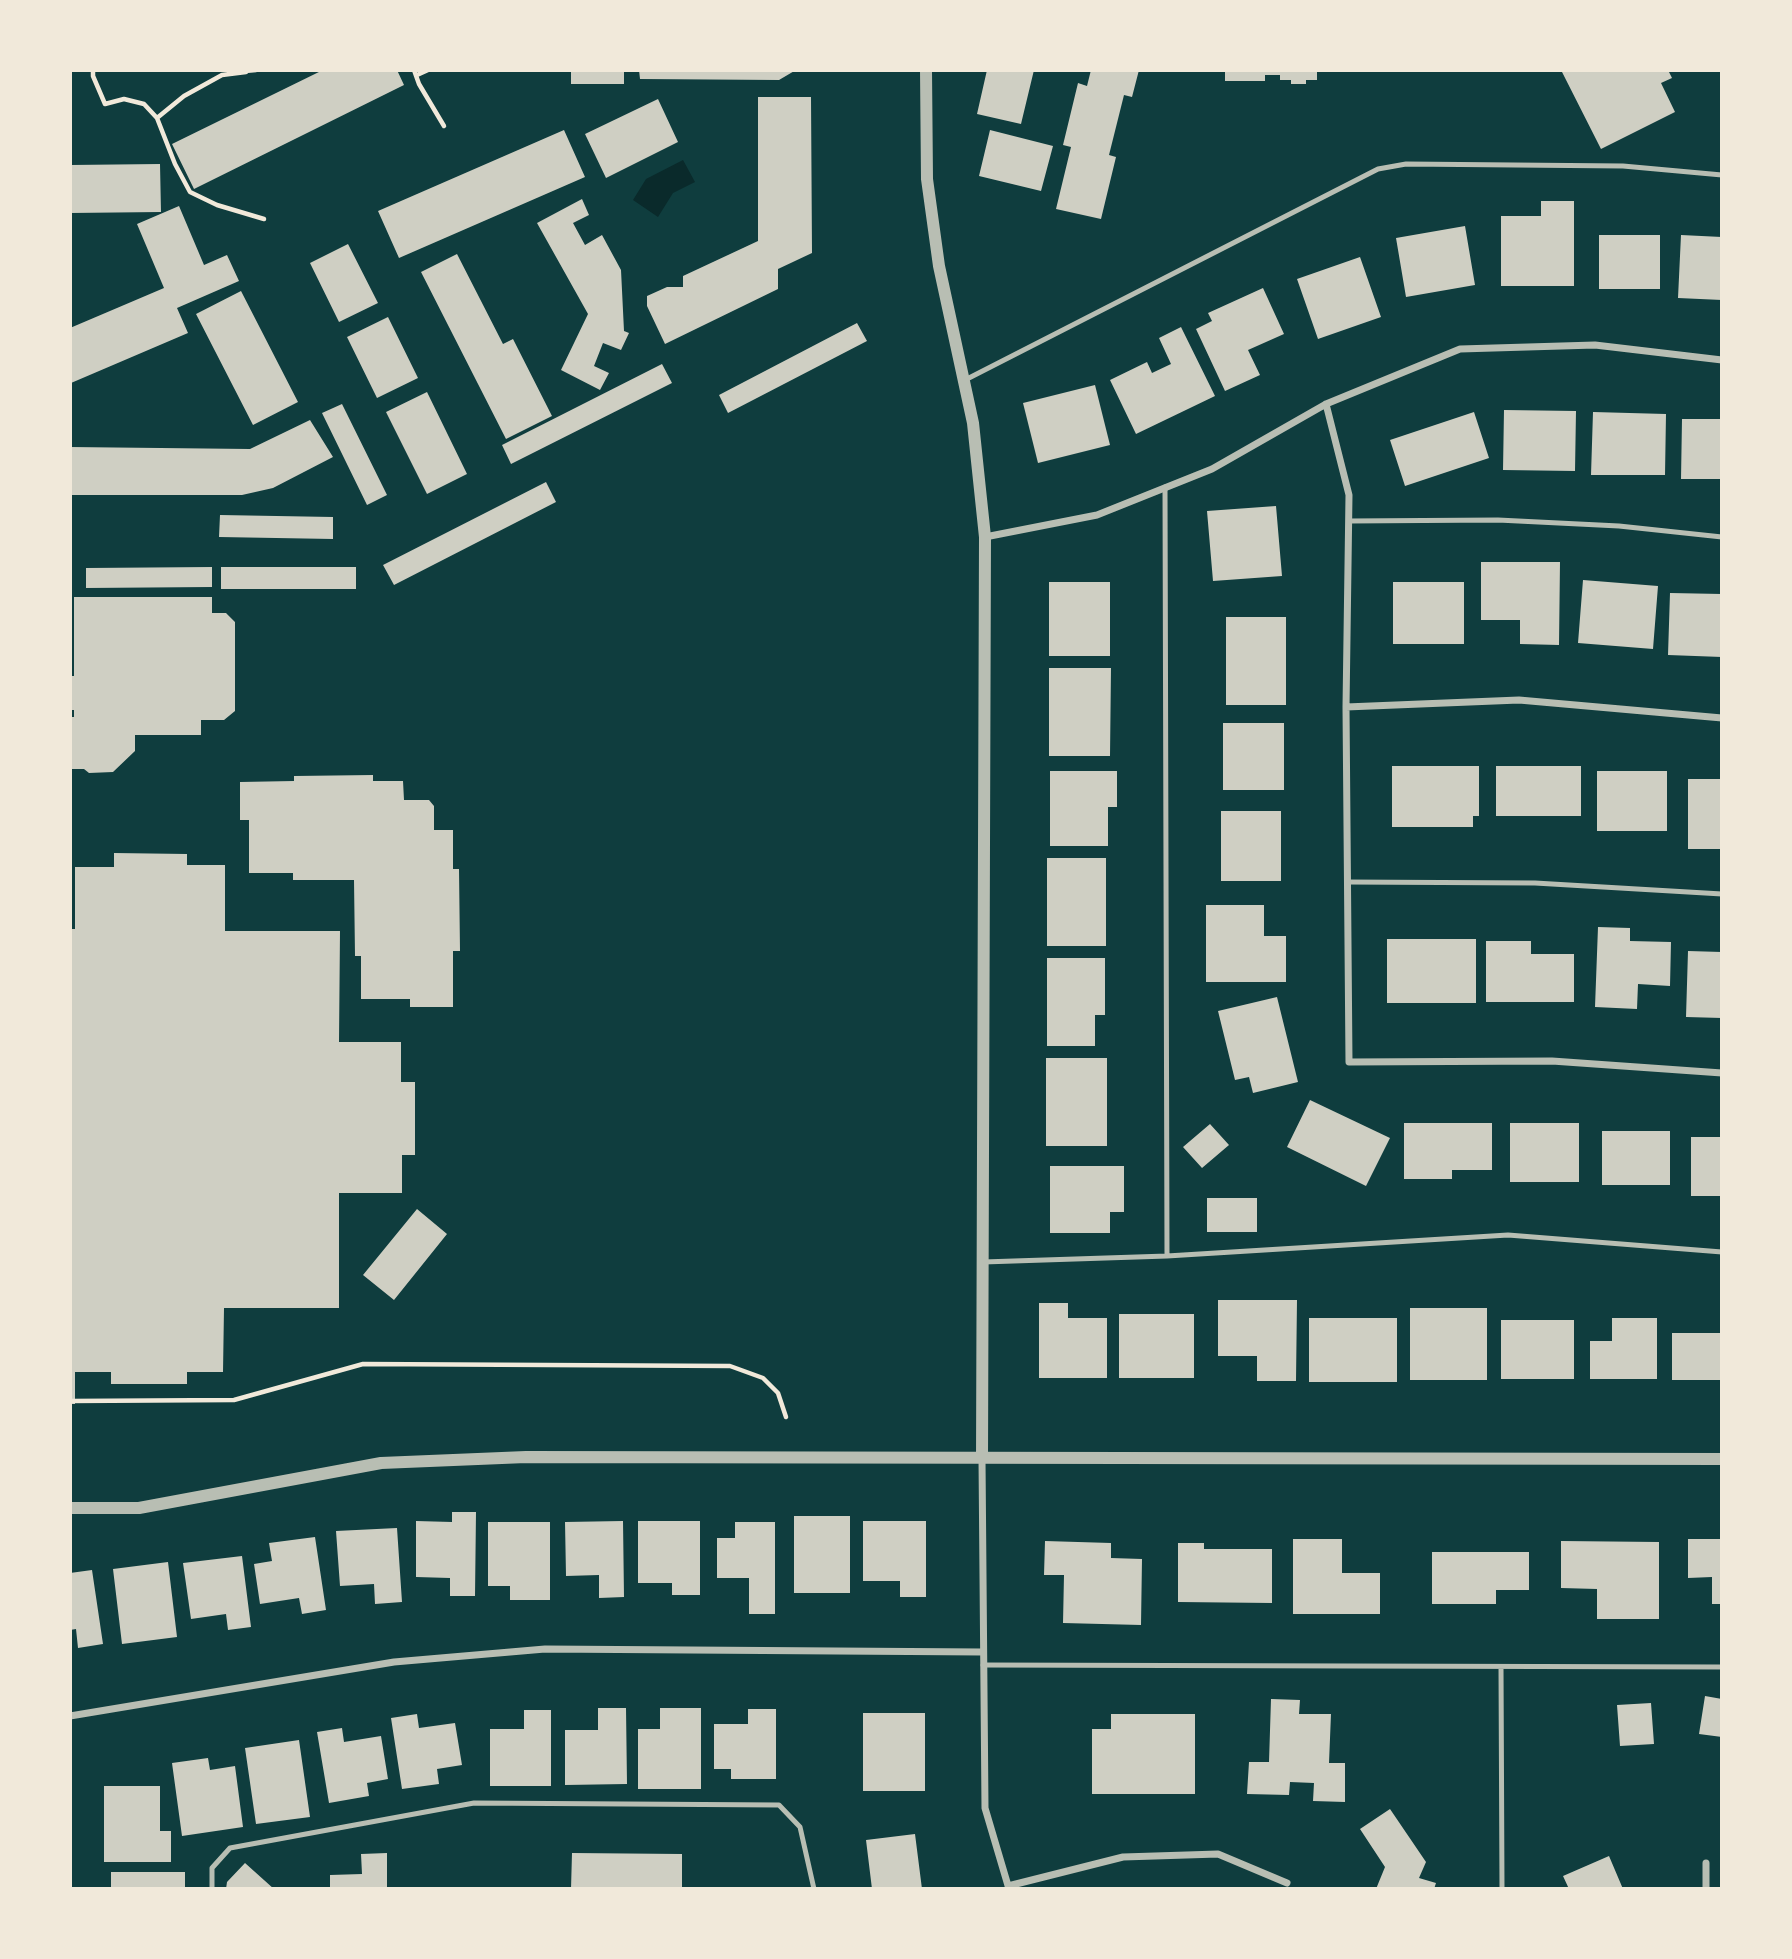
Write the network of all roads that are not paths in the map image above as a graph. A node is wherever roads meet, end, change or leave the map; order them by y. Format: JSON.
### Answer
{"nodes":[{"id":1,"x":926,"y":70,"type":"edge"},
{"id":2,"x":1722,"y":175,"type":"edge"},
{"id":3,"x":1722,"y":360,"type":"edge"},
{"id":4,"x":964,"y":380,"type":"junction"},
{"id":5,"x":1326,"y":404,"type":"junction"},
{"id":6,"x":1165,"y":487,"type":"junction"},
{"id":7,"x":1349,"y":521,"type":"junction"},
{"id":8,"x":985,"y":537,"type":"junction"},
{"id":9,"x":1722,"y":537,"type":"edge"},
{"id":10,"x":1346,"y":707,"type":"junction"},
{"id":11,"x":1722,"y":719,"type":"edge"},
{"id":12,"x":1347,"y":882,"type":"junction"},
{"id":13,"x":1722,"y":894,"type":"edge"},
{"id":14,"x":1722,"y":1073,"type":"edge"},
{"id":15,"x":1722,"y":1252,"type":"edge"},
{"id":16,"x":1167,"y":1256,"type":"junction"},
{"id":17,"x":983,"y":1262,"type":"junction"},
{"id":18,"x":982,"y":1459,"type":"junction"},
{"id":19,"x":1722,"y":1459,"type":"edge"},
{"id":20,"x":70,"y":1508,"type":"edge"},
{"id":21,"x":982,"y":1652,"type":"junction"},
{"id":22,"x":983,"y":1665,"type":"junction"},
{"id":23,"x":1501,"y":1667,"type":"junction"},
{"id":24,"x":1722,"y":1667,"type":"edge"},
{"id":25,"x":70,"y":1716,"type":"edge"},
{"id":26,"x":1706,"y":1863,"type":"dead end"},
{"id":27,"x":1287,"y":1883,"type":"dead end"},
{"id":28,"x":1009,"y":1888,"type":"edge"},
{"id":29,"x":212,"y":1889,"type":"edge"},
{"id":30,"x":814,"y":1889,"type":"edge"},
{"id":31,"x":1502,"y":1889,"type":"edge"},
{"id":32,"x":1706,"y":1889,"type":"edge"}],
"edges":[{"from":1,"to":4,"type":"street"},
{"from":2,"to":4,"type":"lane"},
{"from":3,"to":5,"type":"street"},
{"from":4,"to":8,"type":"street"},
{"from":5,"to":6,"type":"street"},
{"from":5,"to":7,"type":"street"},
{"from":6,"to":8,"type":"street"},
{"from":6,"to":16,"type":"lane"},
{"from":7,"to":9,"type":"lane"},
{"from":7,"to":10,"type":"street"},
{"from":8,"to":17,"type":"street"},
{"from":10,"to":11,"type":"street"},
{"from":10,"to":12,"type":"street"},
{"from":12,"to":13,"type":"lane"},
{"from":12,"to":14,"type":"street"},
{"from":15,"to":16,"type":"lane"},
{"from":16,"to":17,"type":"lane"},
{"from":17,"to":18,"type":"street"},
{"from":18,"to":19,"type":"street"},
{"from":18,"to":20,"type":"street"},
{"from":18,"to":21,"type":"street"},
{"from":21,"to":22,"type":"street"},
{"from":21,"to":25,"type":"street"},
{"from":22,"to":23,"type":"lane"},
{"from":22,"to":28,"type":"street"},
{"from":23,"to":24,"type":"lane"},
{"from":23,"to":31,"type":"lane"},
{"from":26,"to":32,"type":"street"},
{"from":27,"to":28,"type":"street"},
{"from":29,"to":30,"type":"lane"}]}
